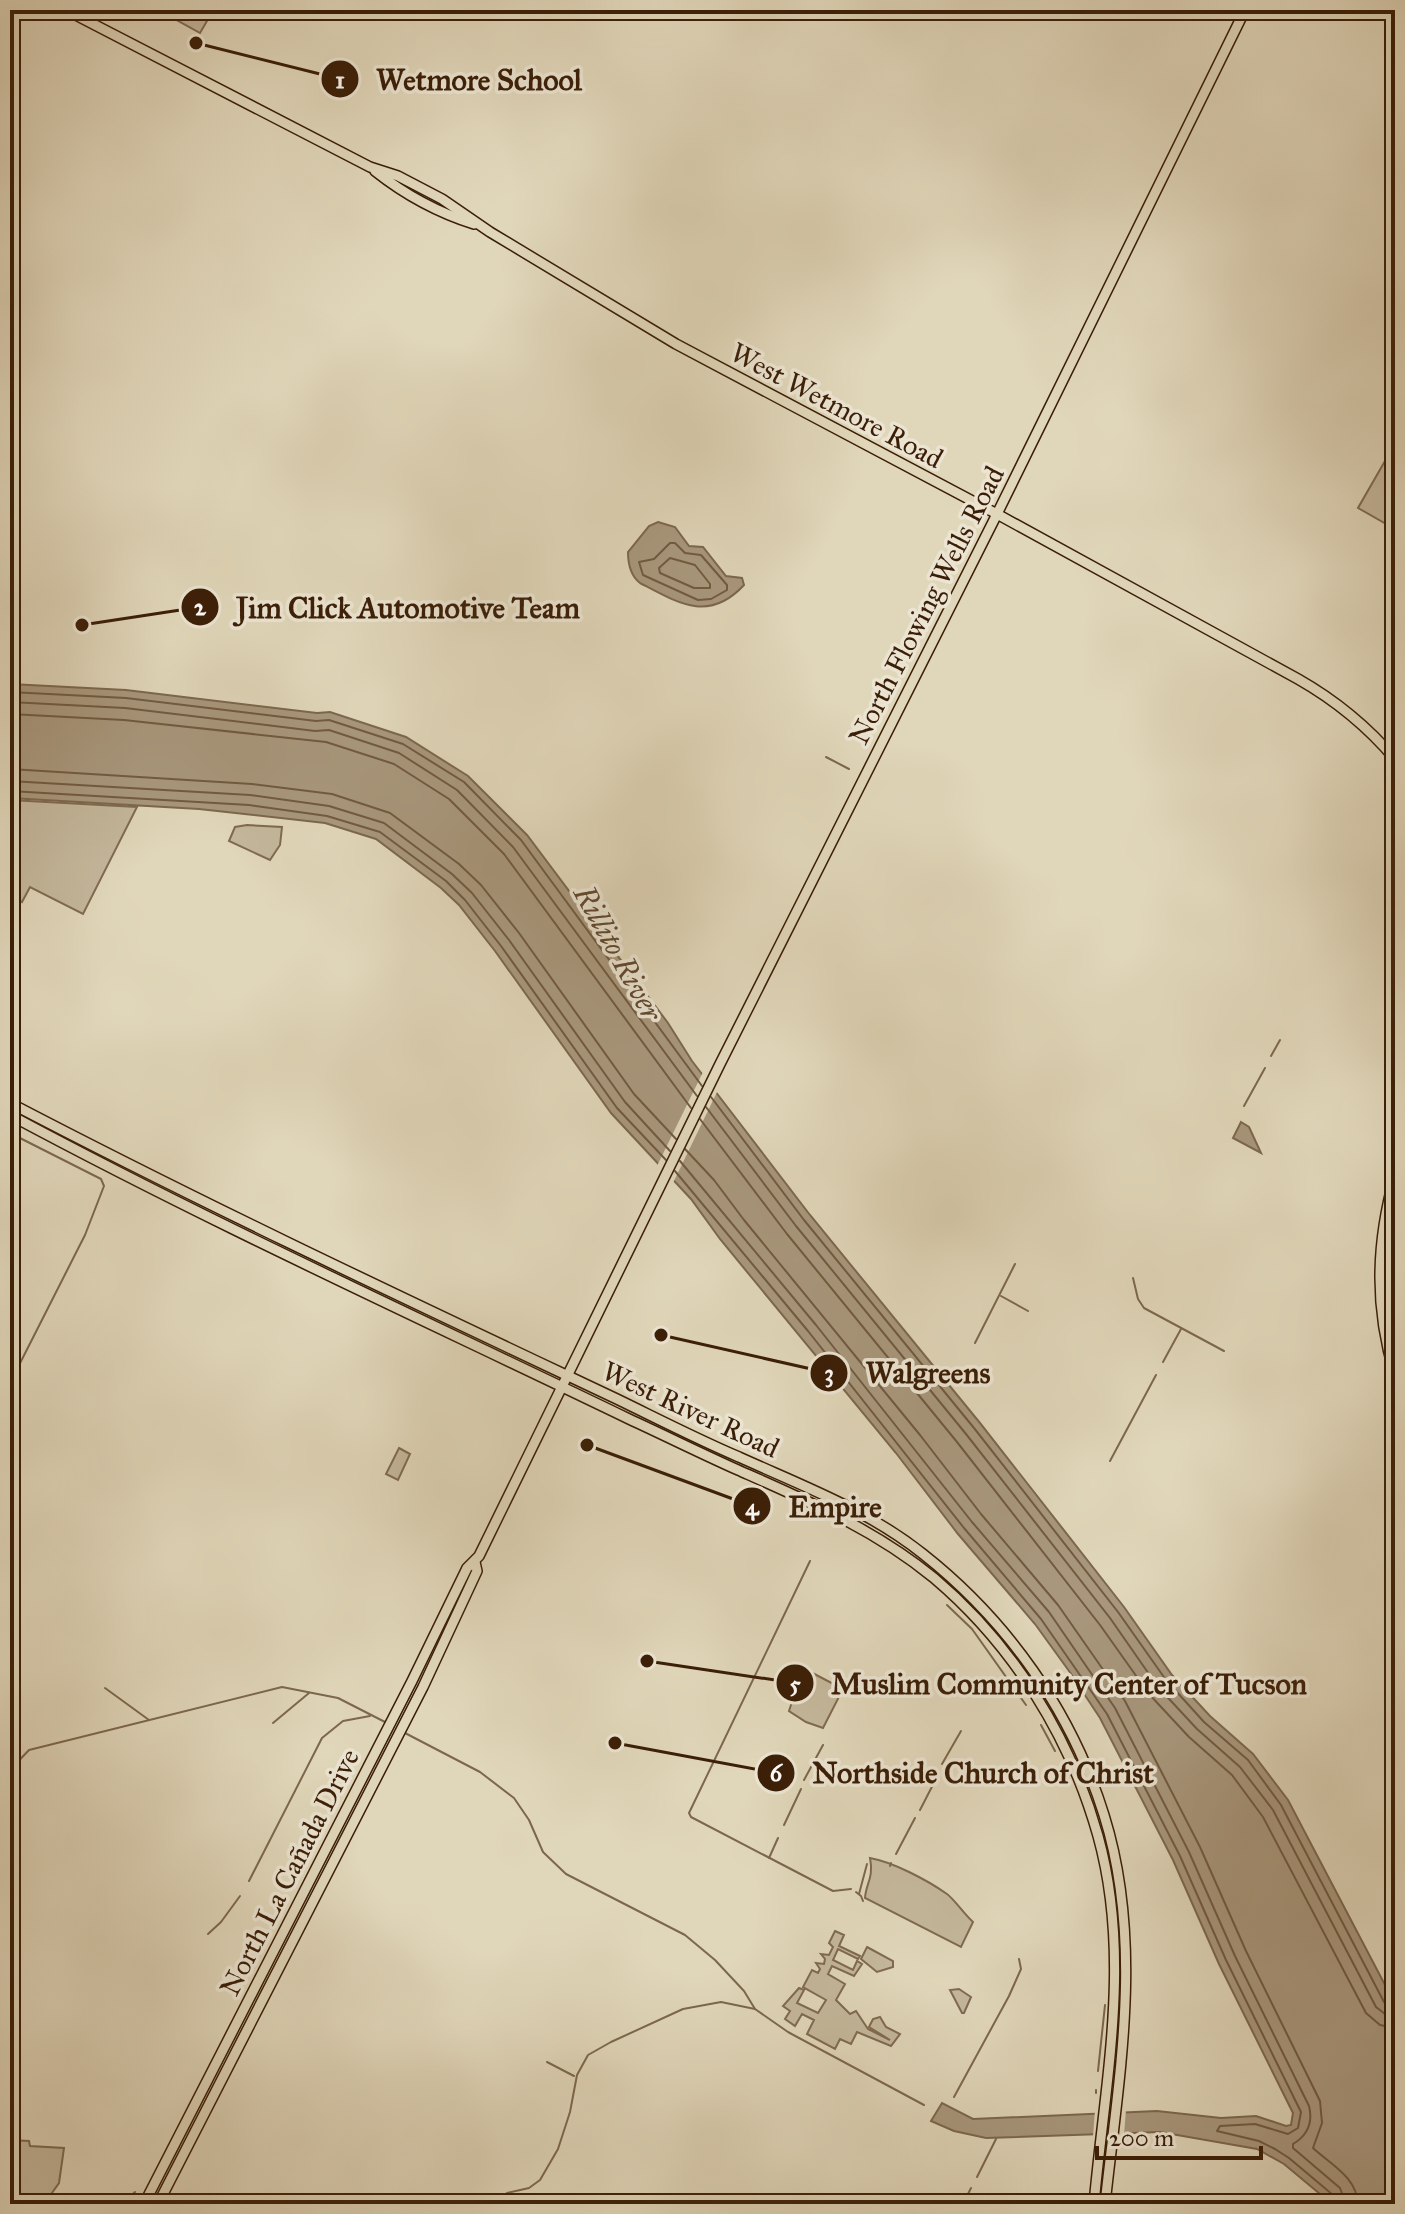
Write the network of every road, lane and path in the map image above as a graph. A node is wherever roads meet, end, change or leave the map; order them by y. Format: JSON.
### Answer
{"nodes":[{"id":1,"x":66,"y":10,"type":"edge"},
{"id":2,"x":1245,"y":10,"type":"edge"},
{"id":3,"x":997,"y":514,"type":"junction"},
{"id":4,"x":1395,"y":759,"type":"edge"},
{"id":5,"x":10,"y":1103,"type":"edge"},
{"id":6,"x":10,"y":1115,"type":"edge"},
{"id":7,"x":1395,"y":1175,"type":"edge"},
{"id":8,"x":644,"y":1219,"type":"joint"},
{"id":9,"x":1395,"y":1375,"type":"edge"},
{"id":10,"x":569,"y":1376,"type":"junction"},
{"id":11,"x":563,"y":1387,"type":"junction"},
{"id":12,"x":475,"y":1562,"type":"junction"},
{"id":13,"x":1115,"y":1988,"type":"junction"},
{"id":14,"x":1127,"y":1989,"type":"junction"},
{"id":15,"x":144,"y":2204,"type":"edge"},
{"id":16,"x":158,"y":2204,"type":"edge"},
{"id":17,"x":1094,"y":2204,"type":"edge"},
{"id":18,"x":1105,"y":2204,"type":"edge"}],
"edges":[{"from":1,"to":3,"type":"main road","name":"West Wetmore Road"},
{"from":2,"to":3,"type":"main road","name":"North Flowing Wells Road"},
{"from":3,"to":4,"type":"main road","name":"West Wetmore Road"},
{"from":3,"to":8,"type":"main road","name":"North Flowing Wells Road"},
{"from":5,"to":10,"type":"main road","name":"West River Road"},
{"from":6,"to":11,"type":"main road","name":"West River Road"},
{"from":7,"to":9,"type":"main road"},
{"from":8,"to":10,"type":"main road","name":"North La Cañada Drive"},
{"from":10,"to":11,"type":"main road","name":"North La Cañada Drive"},
{"from":10,"to":14,"type":"main road","name":"West River Road"},
{"from":11,"to":12,"type":"main road","name":"North La Cañada Drive"},
{"from":11,"to":13,"type":"main road","name":"West River Road"},
{"from":12,"to":15,"type":"main road","name":"North La Cañada Drive"},
{"from":12,"to":16,"type":"main road","name":"North La Cañada Drive"},
{"from":13,"to":14,"type":"main road"},
{"from":13,"to":17,"type":"main road","name":"West River Road"},
{"from":14,"to":18,"type":"main road","name":"West River Road"}]}
